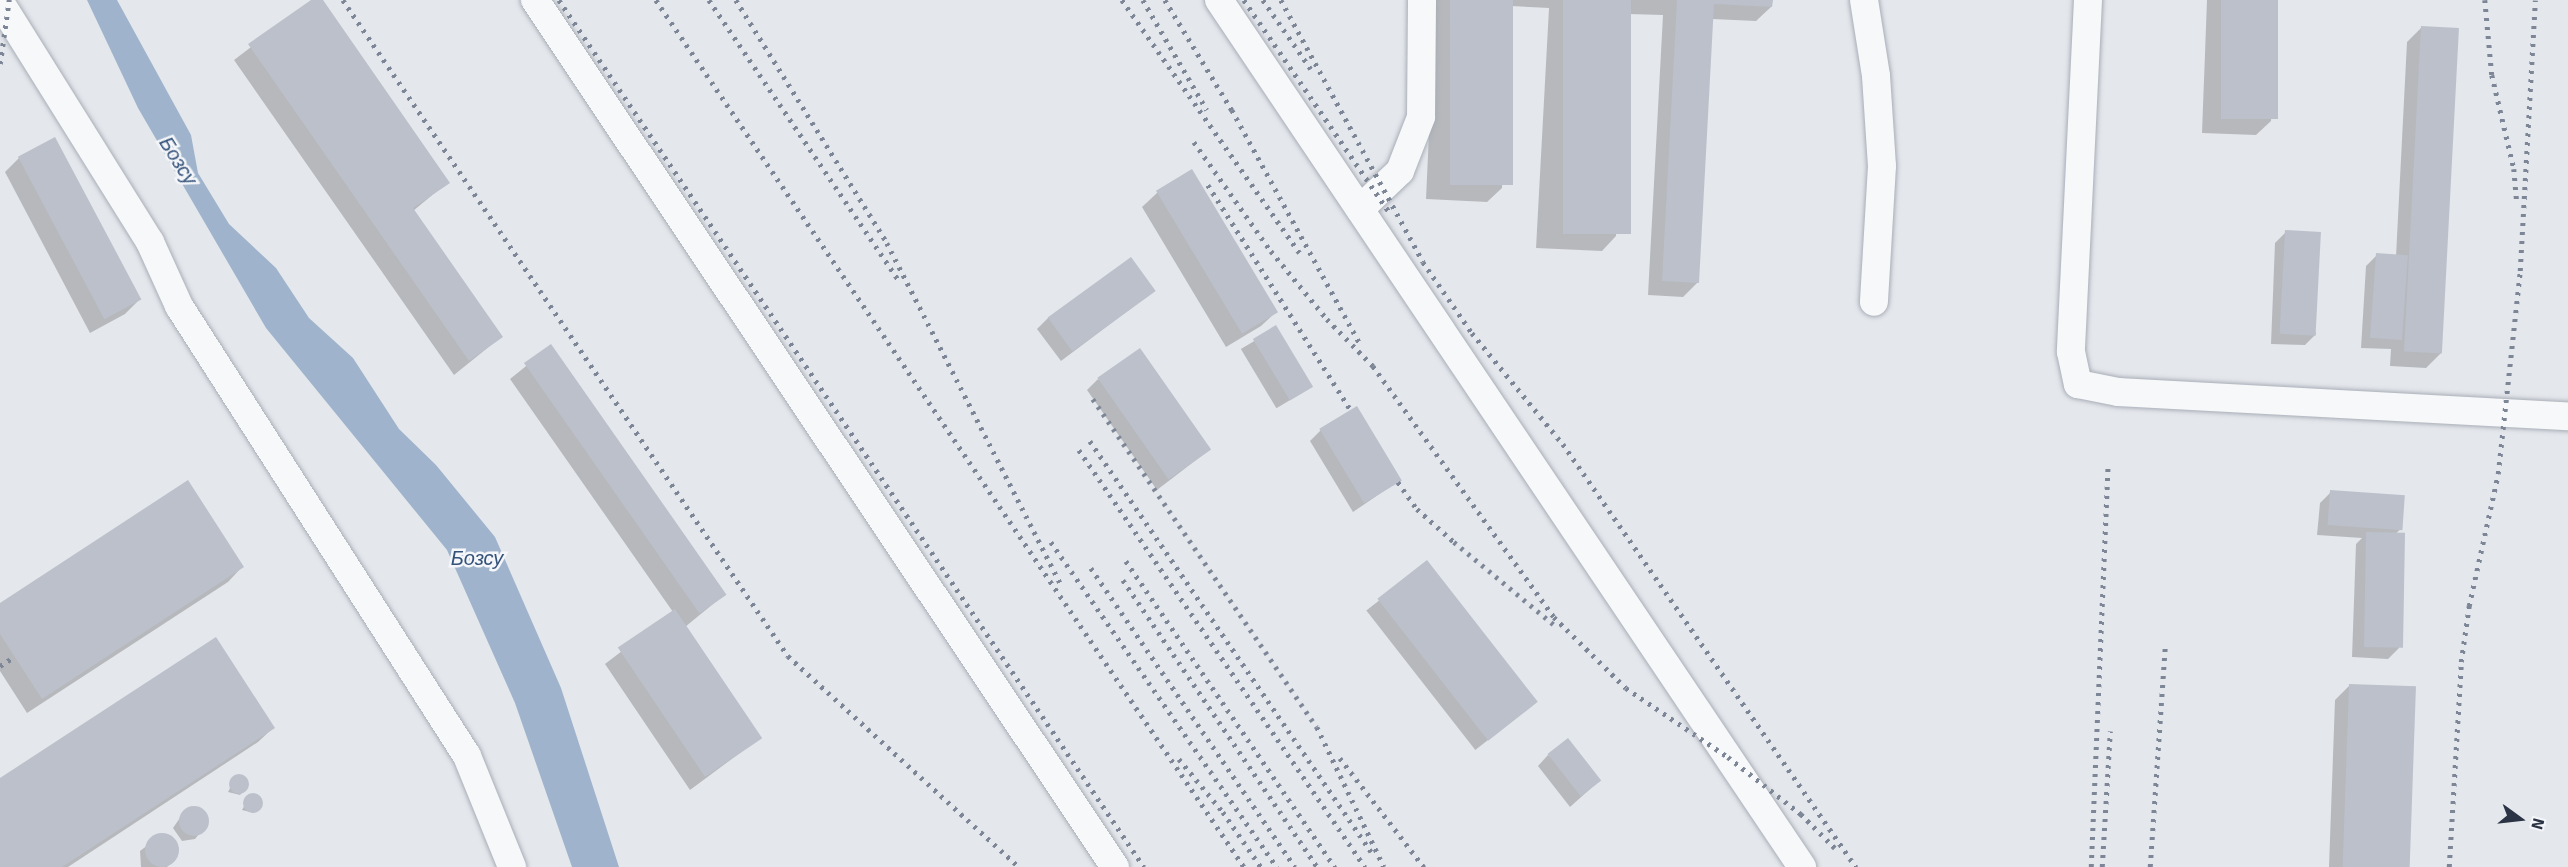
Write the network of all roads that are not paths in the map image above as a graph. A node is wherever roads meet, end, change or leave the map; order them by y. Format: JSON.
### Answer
{"nodes":[{"id":1,"x":536,"y":0,"type":"edge"},
{"id":2,"x":1219,"y":0,"type":"edge"},
{"id":3,"x":1422,"y":0,"type":"edge"},
{"id":4,"x":1864,"y":0,"type":"edge"},
{"id":5,"x":2088,"y":0,"type":"edge"},
{"id":6,"x":0,"y":2,"type":"edge"},
{"id":7,"x":1360,"y":209,"type":"junction"},
{"id":8,"x":1874,"y":302,"type":"dead end"},
{"id":9,"x":2568,"y":416,"type":"edge"},
{"id":10,"x":512,"y":867,"type":"edge"},
{"id":11,"x":1115,"y":867,"type":"edge"},
{"id":12,"x":1802,"y":867,"type":"edge"}],
"edges":[{"from":1,"to":11,"type":"lane"},
{"from":2,"to":7,"type":"lane"},
{"from":3,"to":7,"type":"lane"},
{"from":4,"to":8,"type":"lane"},
{"from":5,"to":9,"type":"lane"},
{"from":6,"to":10,"type":"lane"},
{"from":7,"to":12,"type":"lane"}]}
